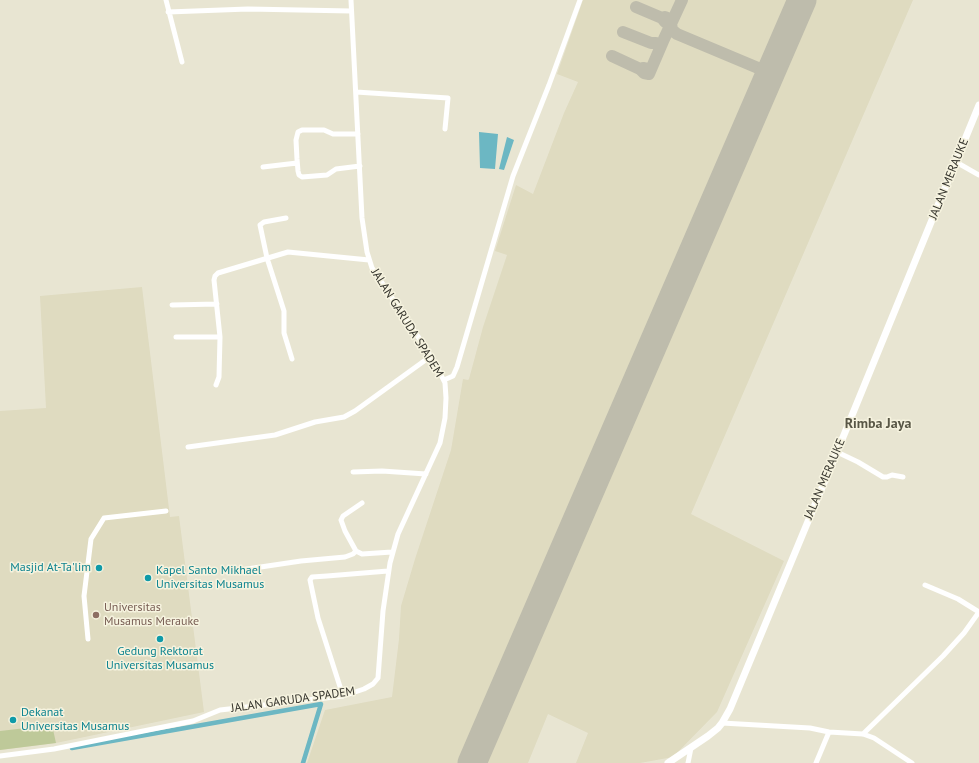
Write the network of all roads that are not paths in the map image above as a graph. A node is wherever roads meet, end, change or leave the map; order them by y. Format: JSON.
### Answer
{"nodes":[{"id":1,"x":166,"y":0,"type":"edge"},
{"id":2,"x":350,"y":0,"type":"edge"},
{"id":3,"x":580,"y":0,"type":"edge"},
{"id":4,"x":351,"y":11,"type":"junction"},
{"id":5,"x":168,"y":12,"type":"junction"},
{"id":6,"x":182,"y":62,"type":"dead end"},
{"id":7,"x":356,"y":92,"type":"junction"},
{"id":8,"x":979,"y":105,"type":"edge"},
{"id":9,"x":445,"y":129,"type":"dead end"},
{"id":10,"x":358,"y":134,"type":"junction"},
{"id":11,"x":956,"y":162,"type":"junction"},
{"id":12,"x":297,"y":163,"type":"junction"},
{"id":13,"x":360,"y":166,"type":"junction"},
{"id":14,"x":263,"y":167,"type":"dead end"},
{"id":15,"x":979,"y":176,"type":"edge"},
{"id":16,"x":286,"y":218,"type":"dead end"},
{"id":17,"x":267,"y":258,"type":"junction"},
{"id":18,"x":369,"y":260,"type":"junction"},
{"id":19,"x":217,"y":304,"type":"junction"},
{"id":20,"x":172,"y":305,"type":"dead end"},
{"id":21,"x":176,"y":337,"type":"dead end"},
{"id":22,"x":220,"y":337,"type":"junction"},
{"id":23,"x":431,"y":356,"type":"junction"},
{"id":24,"x":292,"y":359,"type":"dead end"},
{"id":25,"x":444,"y":380,"type":"junction"},
{"id":26,"x":216,"y":385,"type":"dead end"},
{"id":27,"x":188,"y":447,"type":"dead end"},
{"id":28,"x":837,"y":452,"type":"junction"},
{"id":29,"x":353,"y":472,"type":"dead end"},
{"id":30,"x":426,"y":474,"type":"junction"},
{"id":31,"x":903,"y":477,"type":"dead end"},
{"id":32,"x":362,"y":503,"type":"dead end"},
{"id":33,"x":166,"y":511,"type":"dead end"},
{"id":34,"x":356,"y":551,"type":"junction"},
{"id":35,"x":392,"y":552,"type":"junction"},
{"id":36,"x":227,"y":572,"type":"dead end"},
{"id":37,"x":388,"y":572,"type":"junction"},
{"id":38,"x":925,"y":585,"type":"dead end"},
{"id":39,"x":979,"y":612,"type":"edge"},
{"id":40,"x":88,"y":639,"type":"dead end"},
{"id":41,"x":343,"y":696,"type":"junction"},
{"id":42,"x":722,"y":723,"type":"junction"},
{"id":43,"x":829,"y":732,"type":"junction"},
{"id":44,"x":863,"y":734,"type":"junction"},
{"id":45,"x":691,"y":748,"type":"junction"},
{"id":46,"x":0,"y":756,"type":"edge"},
{"id":47,"x":668,"y":763,"type":"edge"},
{"id":48,"x":688,"y":763,"type":"edge"},
{"id":49,"x":816,"y":763,"type":"edge"},
{"id":50,"x":912,"y":763,"type":"edge"}],
"edges":[{"from":1,"to":5,"type":"street"},
{"from":2,"to":4,"type":"street","name":"JALAN GARUDA SPADEM"},
{"from":3,"to":25,"type":"street"},
{"from":4,"to":5,"type":"street"},
{"from":4,"to":7,"type":"street","name":"JALAN GARUDA SPADEM"},
{"from":5,"to":6,"type":"street"},
{"from":7,"to":9,"type":"street"},
{"from":7,"to":10,"type":"street","name":"JALAN GARUDA SPADEM"},
{"from":8,"to":11,"type":"street","name":"JALAN MERAUKE"},
{"from":10,"to":12,"type":"street"},
{"from":10,"to":13,"type":"street","name":"JALAN GARUDA SPADEM"},
{"from":11,"to":15,"type":"street"},
{"from":11,"to":28,"type":"street","name":"JALAN MERAUKE"},
{"from":12,"to":13,"type":"street"},
{"from":12,"to":14,"type":"street"},
{"from":13,"to":18,"type":"street","name":"JALAN GARUDA SPADEM"},
{"from":16,"to":17,"type":"street"},
{"from":17,"to":18,"type":"street"},
{"from":17,"to":19,"type":"street"},
{"from":17,"to":24,"type":"street"},
{"from":18,"to":23,"type":"street","name":"JALAN GARUDA SPADEM"},
{"from":19,"to":20,"type":"street"},
{"from":19,"to":22,"type":"street"},
{"from":21,"to":22,"type":"street"},
{"from":22,"to":26,"type":"street"},
{"from":23,"to":25,"type":"street","name":"JALAN GARUDA SPADEM"},
{"from":23,"to":27,"type":"street"},
{"from":25,"to":30,"type":"street","name":"JALAN GARUDA SPADEM"},
{"from":28,"to":31,"type":"street"},
{"from":28,"to":42,"type":"street","name":"JALAN MERAUKE"},
{"from":29,"to":30,"type":"street"},
{"from":30,"to":35,"type":"street","name":"JALAN GARUDA SPADEM"},
{"from":32,"to":34,"type":"street"},
{"from":33,"to":40,"type":"street"},
{"from":34,"to":35,"type":"street"},
{"from":34,"to":36,"type":"street"},
{"from":35,"to":37,"type":"street","name":"JALAN GARUDA SPADEM"},
{"from":37,"to":41,"type":"street","name":"JALAN GARUDA SPADEM"},
{"from":37,"to":41,"type":"street"},
{"from":38,"to":39,"type":"street"},
{"from":39,"to":44,"type":"street"},
{"from":41,"to":46,"type":"street","name":"JALAN GARUDA SPADEM"},
{"from":42,"to":43,"type":"street"},
{"from":42,"to":45,"type":"street","name":"JALAN MERAUKE"},
{"from":43,"to":44,"type":"street"},
{"from":43,"to":49,"type":"street"},
{"from":44,"to":50,"type":"street"},
{"from":45,"to":47,"type":"street","name":"JALAN MERAUKE"},
{"from":45,"to":48,"type":"street"}]}
